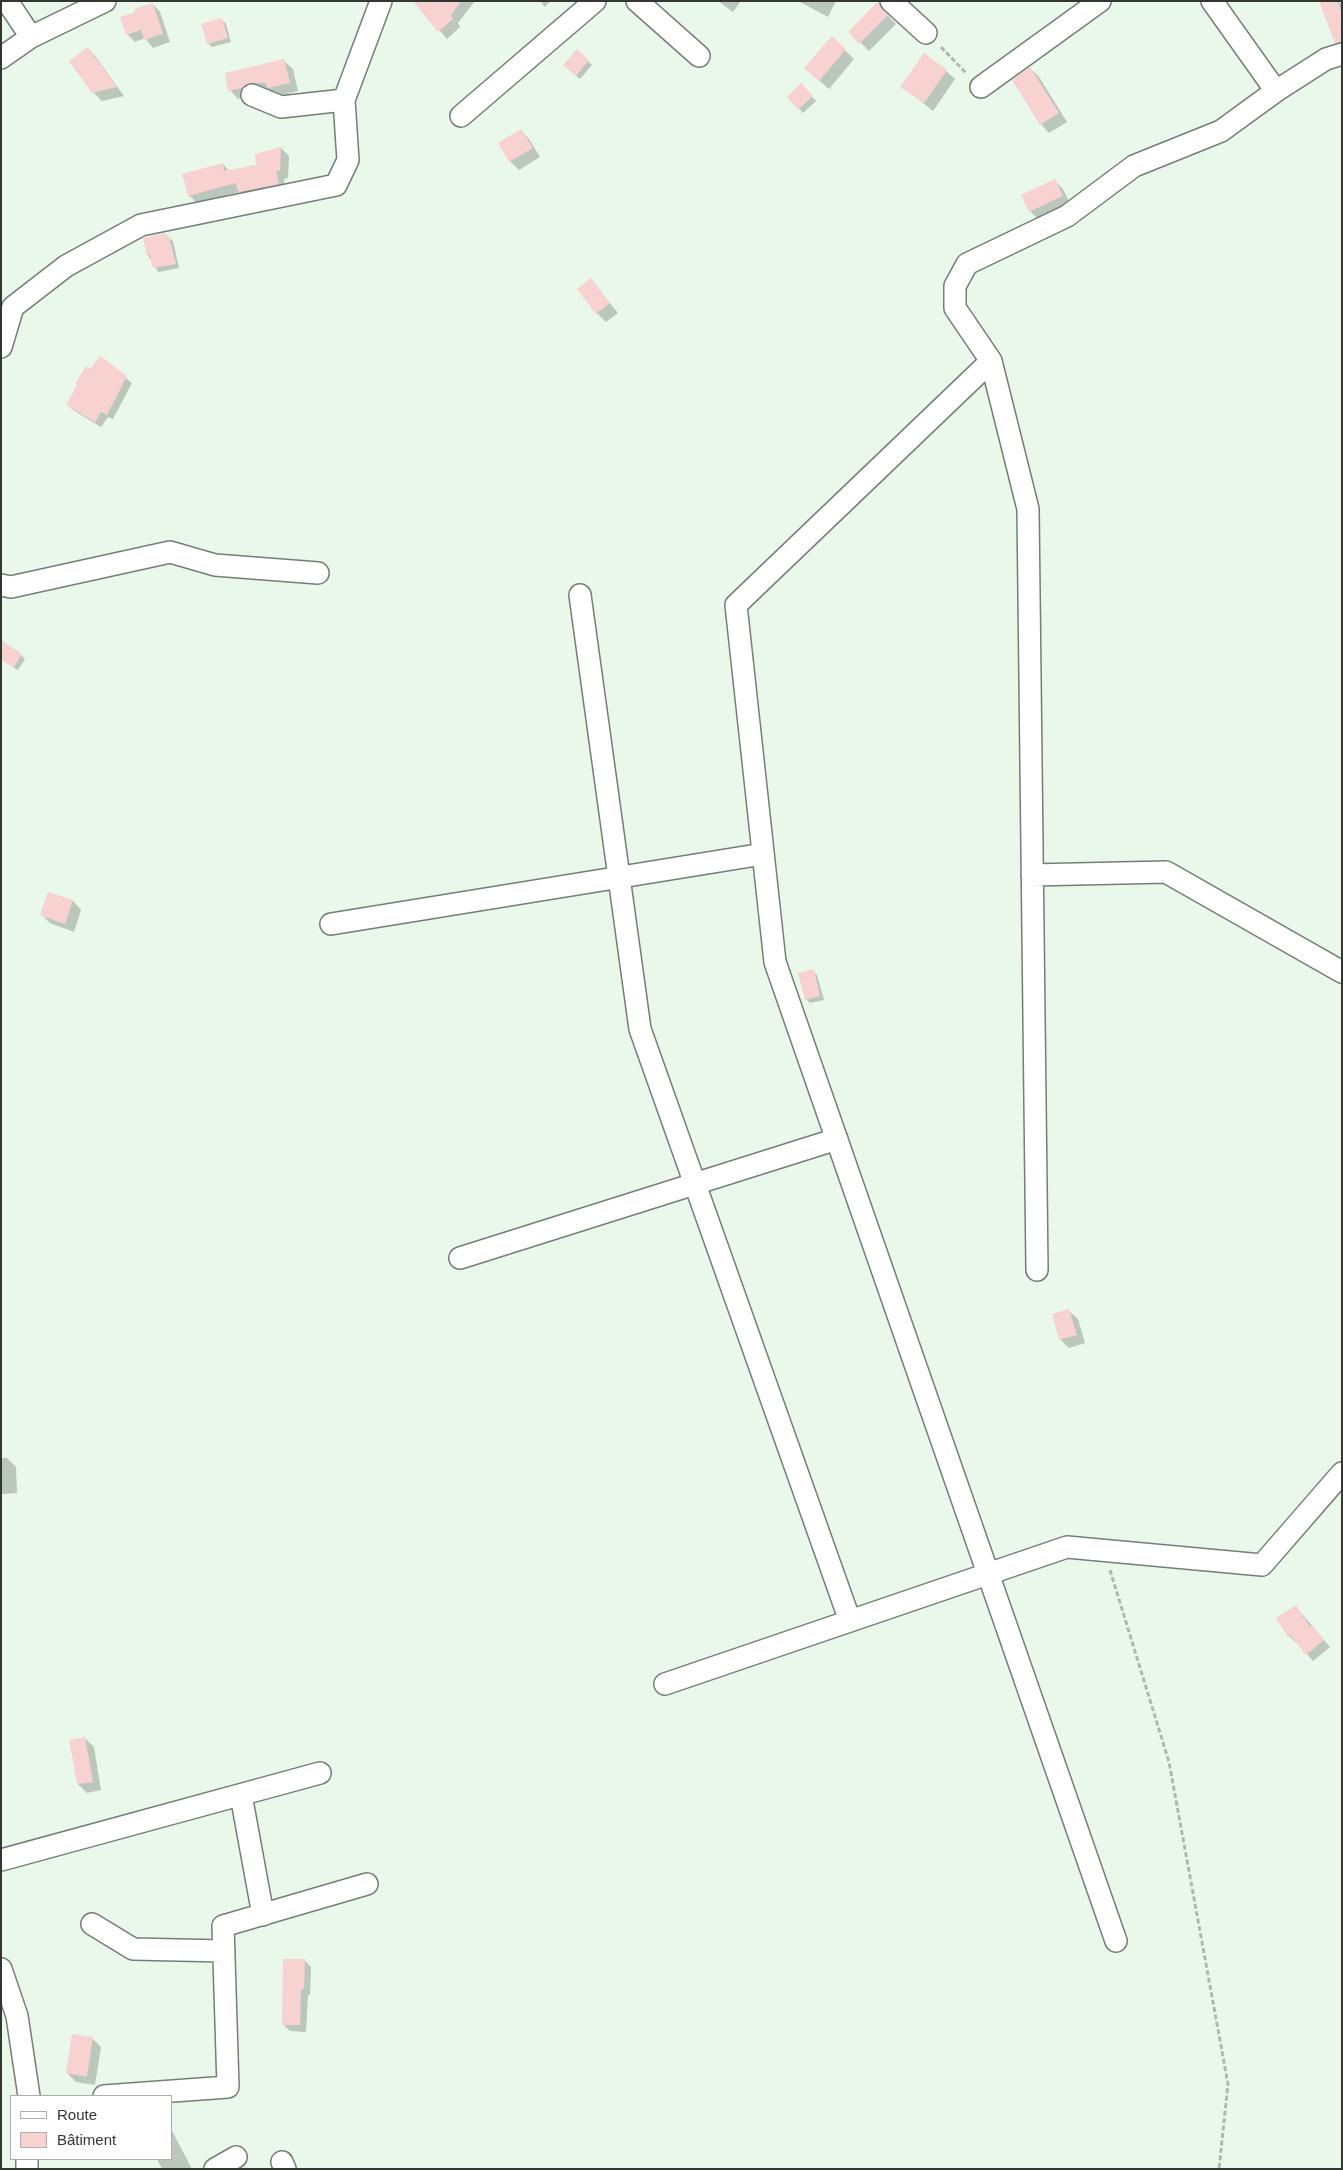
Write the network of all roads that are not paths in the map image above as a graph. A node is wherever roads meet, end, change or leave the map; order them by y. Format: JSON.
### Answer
{"nodes":[{"id":1,"x":7,"y":1,"type":"edge"},
{"id":2,"x":105,"y":1,"type":"edge"},
{"id":3,"x":381,"y":1,"type":"edge"},
{"id":4,"x":595,"y":1,"type":"edge"},
{"id":5,"x":636,"y":1,"type":"edge"},
{"id":6,"x":892,"y":1,"type":"edge"},
{"id":7,"x":1100,"y":1,"type":"edge"},
{"id":8,"x":1212,"y":1,"type":"edge"},
{"id":9,"x":926,"y":33,"type":"road end"},
{"id":10,"x":31,"y":37,"type":"junction"},
{"id":11,"x":1342,"y":54,"type":"edge"},
{"id":12,"x":699,"y":56,"type":"dead end"},
{"id":13,"x":1,"y":58,"type":"edge"},
{"id":14,"x":981,"y":87,"type":"road end"},
{"id":15,"x":1276,"y":90,"type":"junction"},
{"id":16,"x":252,"y":95,"type":"dead end"},
{"id":17,"x":344,"y":100,"type":"junction"},
{"id":18,"x":461,"y":116,"type":"dead end"},
{"id":19,"x":1,"y":347,"type":"edge"},
{"id":20,"x":991,"y":361,"type":"junction"},
{"id":21,"x":318,"y":573,"type":"dead end"},
{"id":22,"x":1,"y":585,"type":"edge"},
{"id":23,"x":580,"y":595,"type":"dead end"},
{"id":24,"x":763,"y":854,"type":"junction"},
{"id":25,"x":1032,"y":875,"type":"junction"},
{"id":26,"x":619,"y":877,"type":"junction"},
{"id":27,"x":331,"y":924,"type":"dead end"},
{"id":28,"x":1342,"y":972,"type":"edge"},
{"id":29,"x":837,"y":1139,"type":"junction"},
{"id":30,"x":695,"y":1184,"type":"junction"},
{"id":31,"x":460,"y":1258,"type":"dead end"},
{"id":32,"x":1036,"y":1270,"type":"dead end"},
{"id":33,"x":1342,"y":1473,"type":"edge"},
{"id":34,"x":988,"y":1574,"type":"junction"},
{"id":35,"x":850,"y":1621,"type":"junction"},
{"id":36,"x":664,"y":1684,"type":"dead end"},
{"id":37,"x":320,"y":1773,"type":"dead end"},
{"id":38,"x":241,"y":1795,"type":"junction"},
{"id":39,"x":1,"y":1860,"type":"edge"},
{"id":40,"x":367,"y":1884,"type":"dead end"},
{"id":41,"x":263,"y":1915,"type":"junction"},
{"id":42,"x":92,"y":1924,"type":"dead end"},
{"id":43,"x":1116,"y":1940,"type":"dead end"},
{"id":44,"x":224,"y":1951,"type":"junction"},
{"id":45,"x":1,"y":1969,"type":"edge"},
{"id":46,"x":29,"y":2095,"type":"edge"},
{"id":47,"x":118,"y":2095,"type":"edge"},
{"id":48,"x":236,"y":2157,"type":"dead end"},
{"id":49,"x":215,"y":2169,"type":"edge"}],
"edges":[{"from":1,"to":10,"type":"street"},
{"from":2,"to":10,"type":"street"},
{"from":3,"to":17,"type":"street"},
{"from":4,"to":18,"type":"street"},
{"from":5,"to":12,"type":"street"},
{"from":6,"to":9,"type":"street"},
{"from":7,"to":14,"type":"street"},
{"from":8,"to":15,"type":"street"},
{"from":10,"to":13,"type":"street"},
{"from":11,"to":15,"type":"street"},
{"from":15,"to":20,"type":"street"},
{"from":16,"to":17,"type":"street"},
{"from":17,"to":19,"type":"street"},
{"from":20,"to":24,"type":"street"},
{"from":20,"to":25,"type":"street"},
{"from":21,"to":22,"type":"street"},
{"from":23,"to":26,"type":"street"},
{"from":24,"to":26,"type":"street"},
{"from":24,"to":29,"type":"street"},
{"from":25,"to":28,"type":"street"},
{"from":25,"to":32,"type":"street"},
{"from":26,"to":27,"type":"street"},
{"from":26,"to":30,"type":"street"},
{"from":29,"to":30,"type":"street"},
{"from":29,"to":34,"type":"street"},
{"from":30,"to":31,"type":"street"},
{"from":30,"to":35,"type":"street"},
{"from":33,"to":34,"type":"street"},
{"from":34,"to":35,"type":"street"},
{"from":34,"to":43,"type":"street"},
{"from":35,"to":36,"type":"street"},
{"from":37,"to":38,"type":"street"},
{"from":38,"to":39,"type":"street"},
{"from":38,"to":41,"type":"street"},
{"from":40,"to":41,"type":"street"},
{"from":41,"to":44,"type":"street"},
{"from":42,"to":44,"type":"street"},
{"from":44,"to":47,"type":"street"},
{"from":45,"to":46,"type":"street"},
{"from":48,"to":49,"type":"street"}]}
